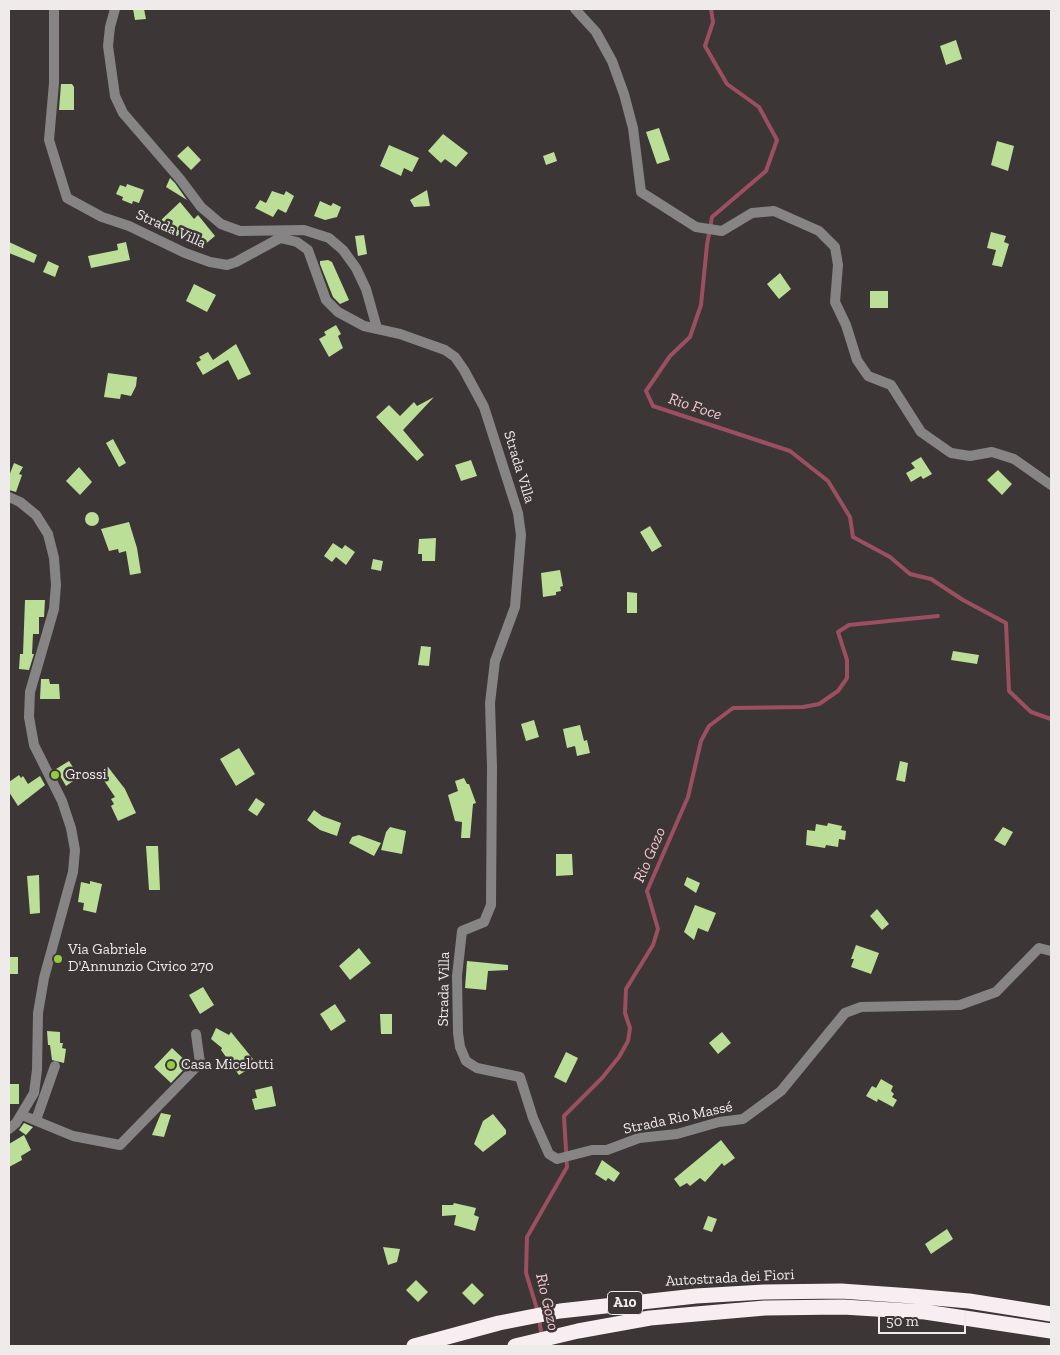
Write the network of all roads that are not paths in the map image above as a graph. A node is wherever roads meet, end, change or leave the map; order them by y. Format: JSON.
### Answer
{"nodes":[{"id":1,"x":54,"y":9,"type":"edge"},
{"id":2,"x":115,"y":9,"type":"edge"},
{"id":3,"x":575,"y":9,"type":"edge"},
{"id":4,"x":290,"y":231,"type":"junction"},
{"id":5,"x":280,"y":238,"type":"junction"},
{"id":6,"x":377,"y":328,"type":"junction"},
{"id":7,"x":1051,"y":485,"type":"edge"},
{"id":8,"x":9,"y":497,"type":"edge"},
{"id":9,"x":1051,"y":951,"type":"edge"},
{"id":10,"x":196,"y":1034,"type":"dead end"},
{"id":11,"x":55,"y":1066,"type":"dead end"},
{"id":12,"x":22,"y":1115,"type":"junction"},
{"id":13,"x":36,"y":1120,"type":"junction"},
{"id":14,"x":9,"y":1129,"type":"edge"},
{"id":15,"x":573,"y":1156,"type":"joint"},
{"id":16,"x":1051,"y":1314,"type":"edge"},
{"id":17,"x":1051,"y":1331,"type":"edge"},
{"id":18,"x":414,"y":1346,"type":"edge"},
{"id":19,"x":515,"y":1346,"type":"edge"}],
"edges":[{"from":1,"to":5,"type":"street","name":"Strada Villa"},
{"from":2,"to":4,"type":"street"},
{"from":3,"to":7,"type":"street"},
{"from":4,"to":5,"type":"street"},
{"from":4,"to":6,"type":"street"},
{"from":5,"to":6,"type":"street","name":"Strada Villa"},
{"from":6,"to":15,"type":"street","name":"Strada Villa"},
{"from":8,"to":12,"type":"street"},
{"from":9,"to":15,"type":"street","name":"Strada Rio Massé"},
{"from":10,"to":13,"type":"street"},
{"from":11,"to":13,"type":"street"},
{"from":12,"to":13,"type":"street"},
{"from":12,"to":14,"type":"street"},
{"from":16,"to":18,"type":"highway","name":"Autostrada dei Fiori","number":"A10"},
{"from":17,"to":19,"type":"highway","number":"A10"}]}
